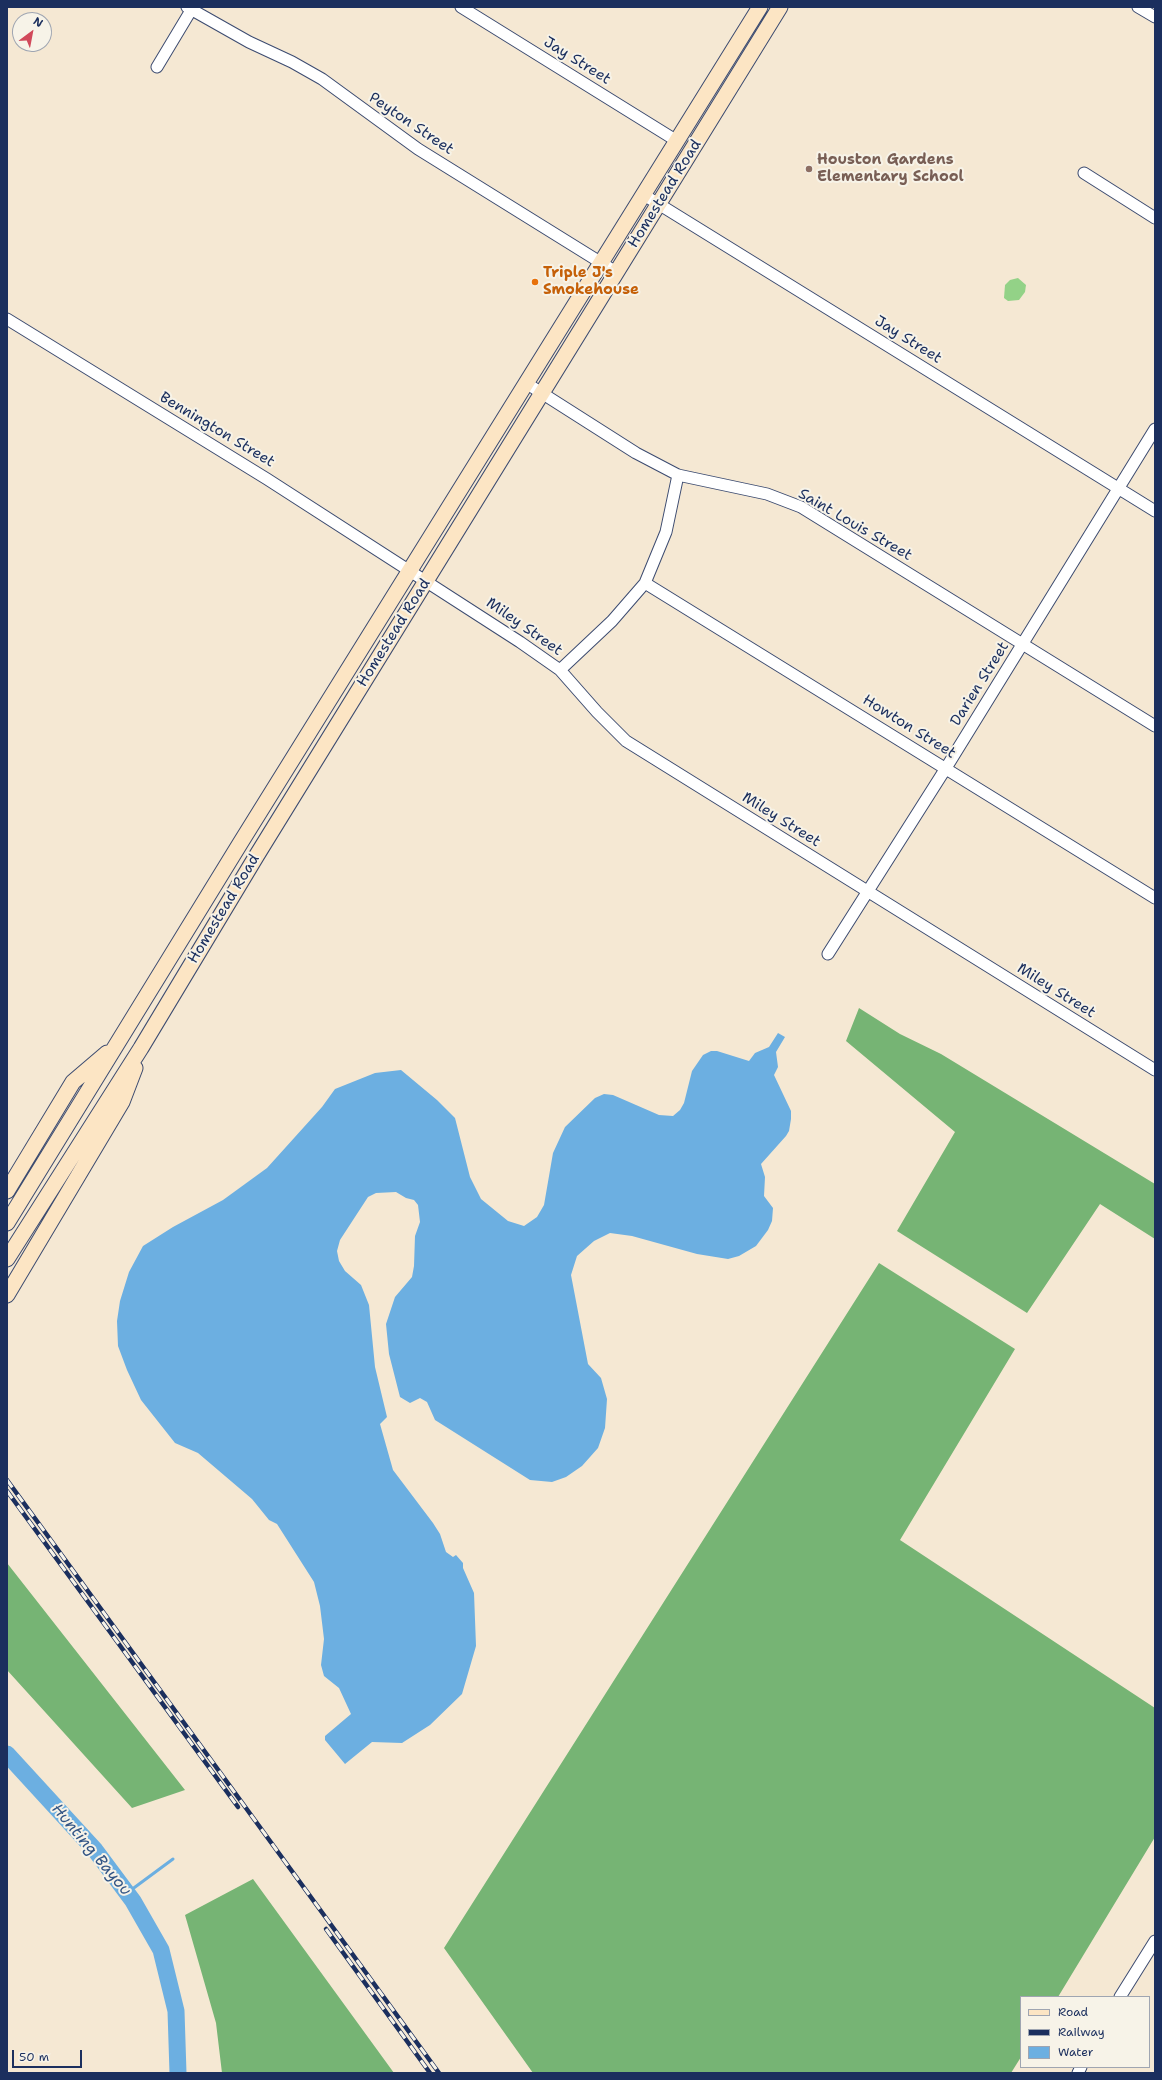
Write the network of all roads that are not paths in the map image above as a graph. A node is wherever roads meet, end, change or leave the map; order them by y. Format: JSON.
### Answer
{"nodes":[{"id":1,"x":461,"y":7,"type":"edge"},
{"id":2,"x":760,"y":7,"type":"edge"},
{"id":3,"x":780,"y":7,"type":"edge"},
{"id":4,"x":1138,"y":7,"type":"edge"},
{"id":5,"x":191,"y":8,"type":"edge"},
{"id":6,"x":1155,"y":18,"type":"edge"},
{"id":7,"x":157,"y":67,"type":"dead end"},
{"id":8,"x":677,"y":141,"type":"junction"},
{"id":9,"x":1084,"y":173,"type":"dead end"},
{"id":10,"x":644,"y":195,"type":"junction"},
{"id":11,"x":658,"y":204,"type":"junction"},
{"id":12,"x":1155,"y":218,"type":"edge"},
{"id":13,"x":602,"y":263,"type":"junction"},
{"id":14,"x":616,"y":272,"type":"junction"},
{"id":15,"x":7,"y":318,"type":"edge"},
{"id":16,"x":526,"y":383,"type":"junction"},
{"id":17,"x":543,"y":394,"type":"junction"},
{"id":18,"x":1155,"y":428,"type":"edge"},
{"id":19,"x":678,"y":475,"type":"junction"},
{"id":20,"x":1118,"y":488,"type":"junction"},
{"id":21,"x":1155,"y":511,"type":"edge"},
{"id":22,"x":410,"y":570,"type":"junction"},
{"id":23,"x":427,"y":580,"type":"junction"},
{"id":24,"x":645,"y":583,"type":"junction"},
{"id":25,"x":1023,"y":644,"type":"junction"},
{"id":26,"x":560,"y":670,"type":"junction"},
{"id":27,"x":1155,"y":726,"type":"edge"},
{"id":28,"x":946,"y":768,"type":"junction"},
{"id":29,"x":868,"y":892,"type":"junction"},
{"id":30,"x":1155,"y":898,"type":"edge"},
{"id":31,"x":828,"y":954,"type":"dead end"},
{"id":32,"x":117,"y":1044,"type":"junction"},
{"id":33,"x":141,"y":1048,"type":"junction"},
{"id":34,"x":1155,"y":1070,"type":"edge"},
{"id":35,"x":7,"y":1191,"type":"edge"},
{"id":36,"x":7,"y":1223,"type":"edge"},
{"id":37,"x":7,"y":1259,"type":"edge"},
{"id":38,"x":7,"y":1295,"type":"edge"},
{"id":39,"x":1155,"y":1941,"type":"edge"},
{"id":40,"x":1121,"y":1996,"type":"edge"}],
"edges":[{"from":1,"to":8,"type":"street","name":"Jay Street"},
{"from":2,"to":8,"type":"main road","name":"Homestead Road"},
{"from":3,"to":11,"type":"main road","name":"Homestead Road"},
{"from":4,"to":6,"type":"street"},
{"from":5,"to":7,"type":"street"},
{"from":5,"to":13,"type":"street","name":"Peyton Street"},
{"from":8,"to":10,"type":"main road","name":"Homestead Road"},
{"from":9,"to":12,"type":"street"},
{"from":10,"to":11,"type":"street","name":"Jay Street"},
{"from":10,"to":13,"type":"main road","name":"Homestead Road"},
{"from":11,"to":14,"type":"main road","name":"Homestead Road"},
{"from":11,"to":20,"type":"street","name":"Jay Street"},
{"from":13,"to":14,"type":"street","name":"Peyton Street"},
{"from":13,"to":16,"type":"main road","name":"Homestead Road"},
{"from":14,"to":17,"type":"main road","name":"Homestead Road"},
{"from":15,"to":22,"type":"street","name":"Bennington Street"},
{"from":16,"to":17,"type":"street","name":"Saint Louis Street"},
{"from":16,"to":22,"type":"main road","name":"Homestead Road"},
{"from":17,"to":19,"type":"street","name":"Saint Louis Street"},
{"from":17,"to":23,"type":"main road","name":"Homestead Road"},
{"from":18,"to":20,"type":"street","name":"Darien Street"},
{"from":19,"to":24,"type":"street"},
{"from":19,"to":25,"type":"street","name":"Saint Louis Street"},
{"from":20,"to":21,"type":"street","name":"Jay Street"},
{"from":20,"to":25,"type":"street","name":"Darien Street"},
{"from":22,"to":23,"type":"street","name":"Miley Street"},
{"from":22,"to":32,"type":"main road","name":"Homestead Road"},
{"from":23,"to":26,"type":"street","name":"Miley Street"},
{"from":23,"to":33,"type":"main road","name":"Homestead Road"},
{"from":24,"to":26,"type":"street"},
{"from":24,"to":28,"type":"street","name":"Howton Street"},
{"from":25,"to":27,"type":"street","name":"Saint Louis Street"},
{"from":25,"to":28,"type":"street","name":"Darien Street"},
{"from":26,"to":29,"type":"street","name":"Miley Street"},
{"from":28,"to":29,"type":"street","name":"Darien Street"},
{"from":28,"to":30,"type":"street","name":"Howton Street"},
{"from":29,"to":31,"type":"street","name":"Darien Street"},
{"from":29,"to":34,"type":"street","name":"Miley Street"},
{"from":32,"to":35,"type":"main road"},
{"from":32,"to":36,"type":"main road","name":"Homestead Road"},
{"from":33,"to":37,"type":"main road","name":"Homestead Road"},
{"from":33,"to":38,"type":"main road"},
{"from":39,"to":40,"type":"street"}]}
